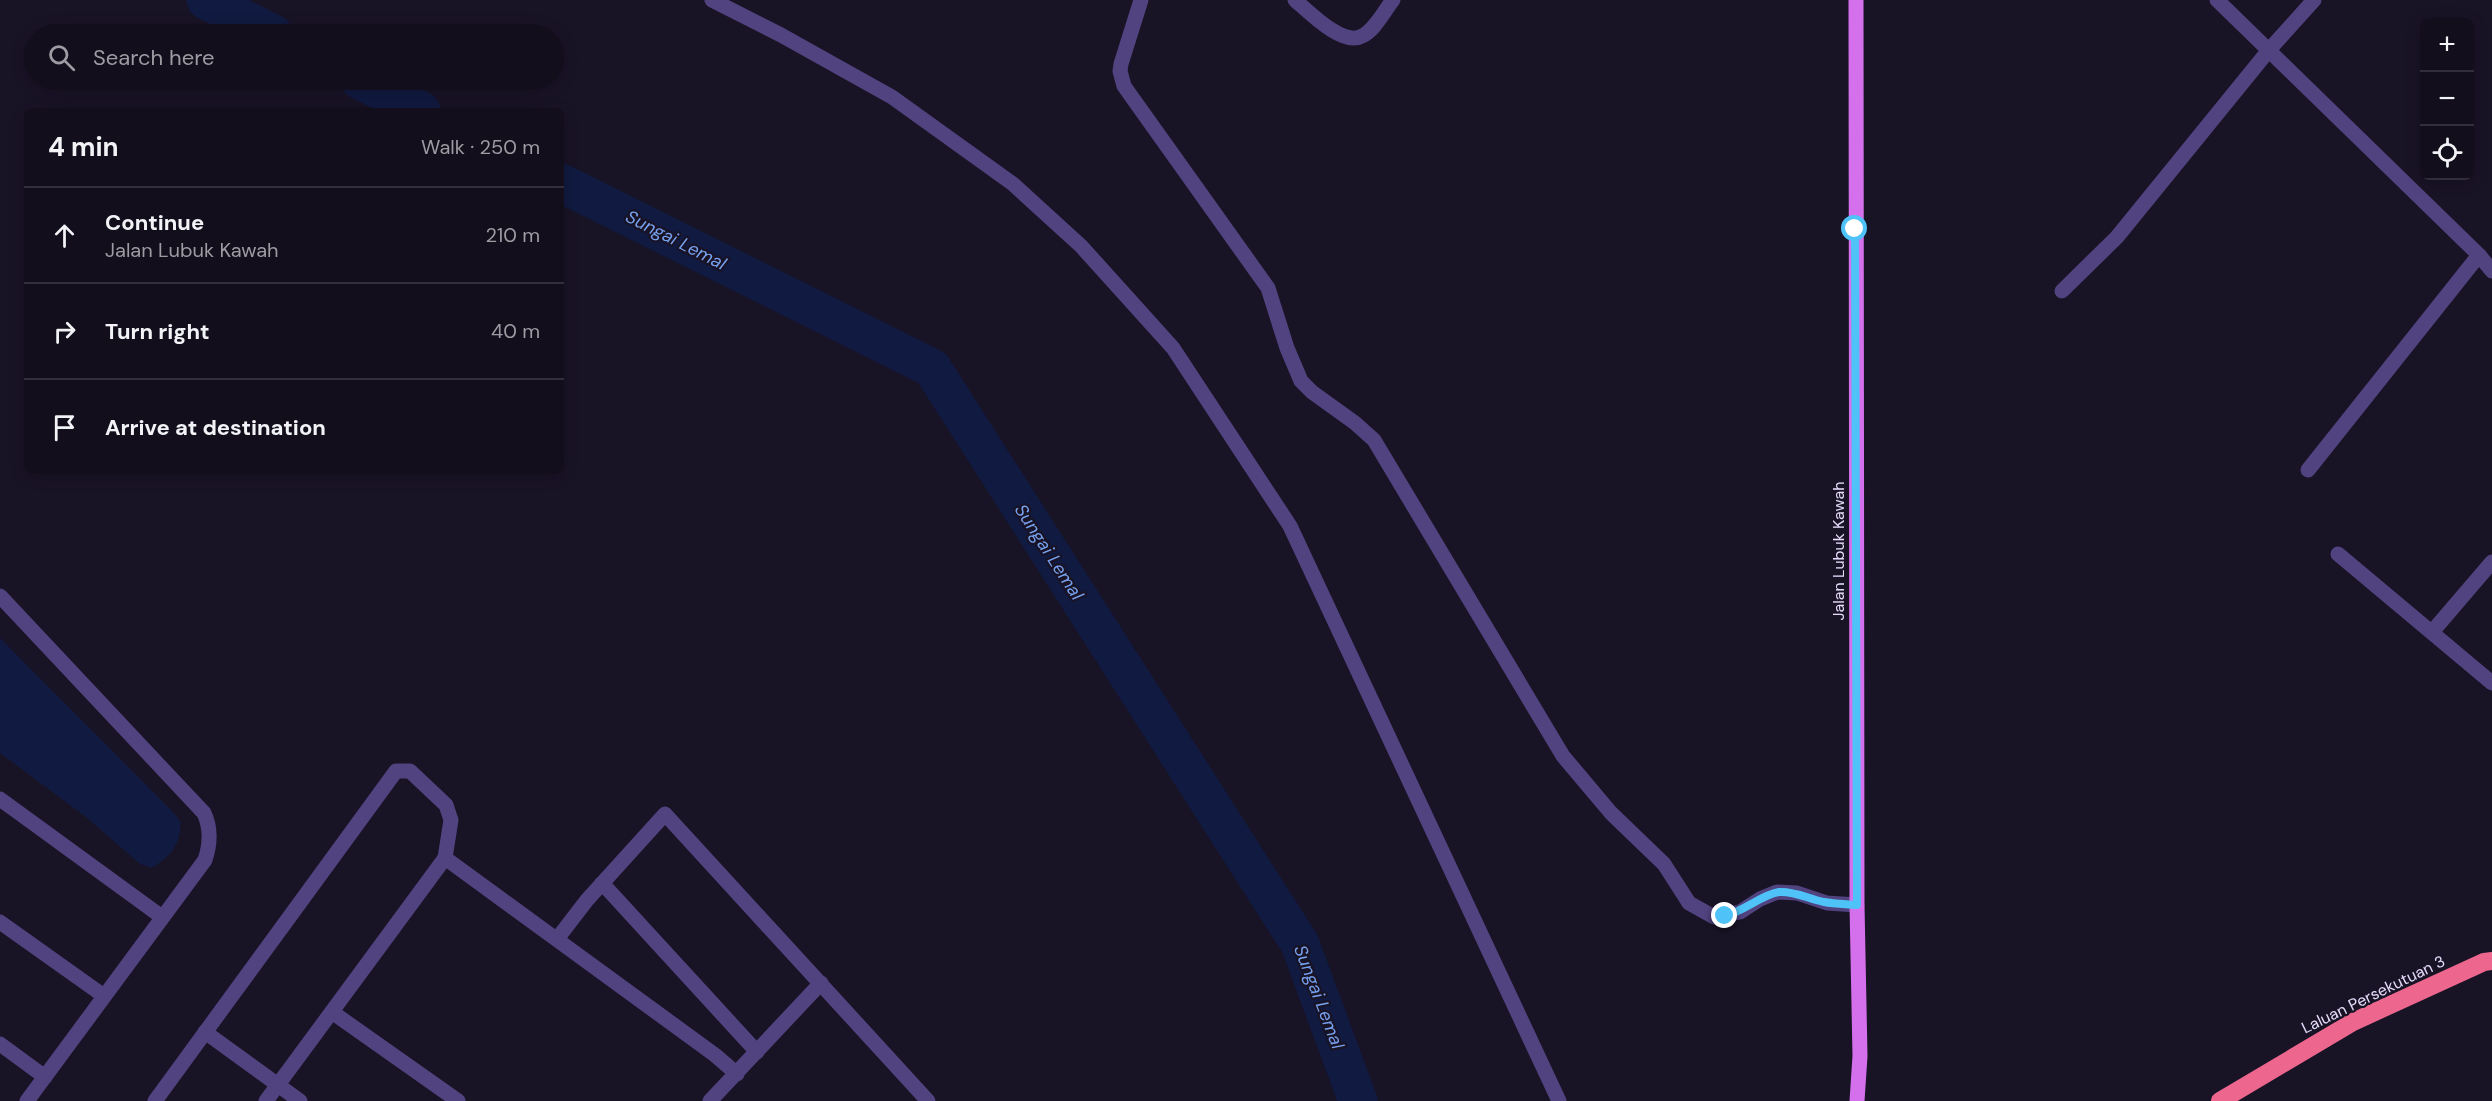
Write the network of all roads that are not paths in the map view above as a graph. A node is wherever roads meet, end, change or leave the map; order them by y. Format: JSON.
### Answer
{"nodes":[{"id":1,"x":712,"y":0,"type":"edge"},
{"id":2,"x":1141,"y":0,"type":"edge"},
{"id":3,"x":1295,"y":0,"type":"edge"},
{"id":4,"x":1393,"y":0,"type":"edge"},
{"id":5,"x":1856,"y":0,"type":"edge"},
{"id":6,"x":2217,"y":0,"type":"edge"},
{"id":7,"x":2314,"y":0,"type":"edge"},
{"id":8,"x":2269,"y":50,"type":"junction"},
{"id":9,"x":2479,"y":255,"type":"junction"},
{"id":10,"x":2492,"y":271,"type":"edge"},
{"id":11,"x":2062,"y":291,"type":"dead end"},
{"id":12,"x":2308,"y":470,"type":"dead end"},
{"id":13,"x":2338,"y":554,"type":"dead end"},
{"id":14,"x":2492,"y":562,"type":"edge"},
{"id":15,"x":0,"y":596,"type":"edge"},
{"id":16,"x":2432,"y":632,"type":"junction"},
{"id":17,"x":2492,"y":683,"type":"edge"},
{"id":18,"x":0,"y":800,"type":"edge"},
{"id":19,"x":446,"y":858,"type":"junction"},
{"id":20,"x":602,"y":883,"type":"junction"},
{"id":21,"x":1857,"y":905,"type":"junction"},
{"id":22,"x":162,"y":917,"type":"junction"},
{"id":23,"x":0,"y":922,"type":"edge"},
{"id":24,"x":556,"y":939,"type":"junction"},
{"id":25,"x":2489,"y":959,"type":"edge"},
{"id":26,"x":821,"y":983,"type":"junction"},
{"id":27,"x":104,"y":996,"type":"junction"},
{"id":28,"x":332,"y":1012,"type":"junction"},
{"id":29,"x":205,"y":1032,"type":"junction"},
{"id":30,"x":0,"y":1044,"type":"edge"},
{"id":31,"x":757,"y":1052,"type":"junction"},
{"id":32,"x":737,"y":1074,"type":"junction"},
{"id":33,"x":45,"y":1077,"type":"junction"},
{"id":34,"x":278,"y":1085,"type":"junction"},
{"id":35,"x":27,"y":1101,"type":"edge"},
{"id":36,"x":155,"y":1101,"type":"edge"},
{"id":37,"x":266,"y":1101,"type":"edge"},
{"id":38,"x":300,"y":1101,"type":"edge"},
{"id":39,"x":458,"y":1101,"type":"edge"},
{"id":40,"x":710,"y":1101,"type":"edge"},
{"id":41,"x":928,"y":1101,"type":"edge"},
{"id":42,"x":1559,"y":1101,"type":"edge"},
{"id":43,"x":1857,"y":1101,"type":"edge"},
{"id":44,"x":2220,"y":1101,"type":"edge"}],
"edges":[{"from":1,"to":42,"type":"street"},
{"from":2,"to":21,"type":"street"},
{"from":3,"to":4,"type":"street"},
{"from":5,"to":21,"type":"main road","name":"Jalan Lubuk Kawah"},
{"from":6,"to":8,"type":"street"},
{"from":7,"to":8,"type":"street"},
{"from":8,"to":9,"type":"street"},
{"from":8,"to":11,"type":"street"},
{"from":9,"to":10,"type":"street"},
{"from":9,"to":12,"type":"street"},
{"from":13,"to":16,"type":"street"},
{"from":14,"to":16,"type":"street"},
{"from":15,"to":22,"type":"street"},
{"from":16,"to":17,"type":"street"},
{"from":18,"to":22,"type":"street"},
{"from":19,"to":24,"type":"street"},
{"from":19,"to":28,"type":"street"},
{"from":19,"to":29,"type":"street"},
{"from":20,"to":24,"type":"street"},
{"from":20,"to":26,"type":"street"},
{"from":20,"to":31,"type":"street"},
{"from":21,"to":43,"type":"main road","name":"Jalan Lubuk Kawah"},
{"from":22,"to":27,"type":"street"},
{"from":23,"to":27,"type":"street"},
{"from":24,"to":32,"type":"street"},
{"from":25,"to":44,"type":"highway","name":"Laluan Persekutuan 3"},
{"from":26,"to":31,"type":"street"},
{"from":26,"to":41,"type":"street"},
{"from":27,"to":33,"type":"street"},
{"from":28,"to":34,"type":"street"},
{"from":28,"to":39,"type":"street"},
{"from":29,"to":34,"type":"street"},
{"from":29,"to":36,"type":"street"},
{"from":30,"to":33,"type":"street"},
{"from":31,"to":32,"type":"street"},
{"from":32,"to":40,"type":"street"},
{"from":33,"to":35,"type":"street"},
{"from":34,"to":37,"type":"street"},
{"from":34,"to":38,"type":"street"}]}
